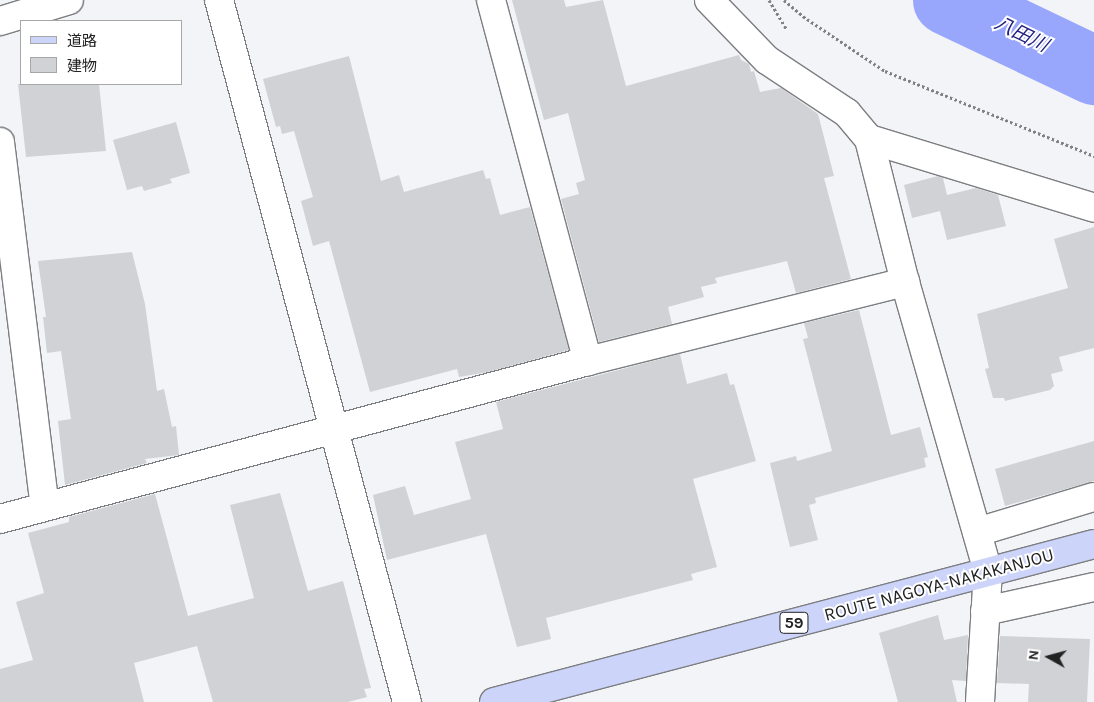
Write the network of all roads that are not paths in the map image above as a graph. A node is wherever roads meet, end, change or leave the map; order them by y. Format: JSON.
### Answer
{"nodes":[{"id":1,"x":69,"y":0,"type":"edge"},
{"id":2,"x":219,"y":0,"type":"edge"},
{"id":3,"x":492,"y":0,"type":"edge"},
{"id":4,"x":709,"y":0,"type":"edge"},
{"id":5,"x":0,"y":21,"type":"edge"},
{"id":6,"x":869,"y":139,"type":"junction"},
{"id":7,"x":0,"y":142,"type":"edge"},
{"id":8,"x":1094,"y":208,"type":"edge"},
{"id":9,"x":905,"y":282,"type":"junction"},
{"id":10,"x":588,"y":361,"type":"junction"},
{"id":11,"x":335,"y":430,"type":"junction"},
{"id":12,"x":1094,"y":497,"type":"edge"},
{"id":13,"x":45,"y":506,"type":"junction"},
{"id":14,"x":0,"y":519,"type":"edge"},
{"id":15,"x":977,"y":532,"type":"junction"},
{"id":16,"x":1094,"y":544,"type":"edge"},
{"id":17,"x":988,"y":571,"type":"junction"},
{"id":18,"x":1094,"y":587,"type":"edge"},
{"id":19,"x":986,"y":611,"type":"junction"},
{"id":20,"x":407,"y":702,"type":"edge"},
{"id":21,"x":494,"y":702,"type":"edge"},
{"id":22,"x":980,"y":702,"type":"edge"}],
"edges":[{"from":1,"to":5,"type":"street"},
{"from":2,"to":11,"type":"street"},
{"from":3,"to":10,"type":"street"},
{"from":4,"to":6,"type":"street"},
{"from":6,"to":8,"type":"street"},
{"from":6,"to":9,"type":"street"},
{"from":7,"to":13,"type":"street"},
{"from":9,"to":10,"type":"street"},
{"from":9,"to":15,"type":"street"},
{"from":10,"to":11,"type":"street"},
{"from":11,"to":13,"type":"street"},
{"from":11,"to":20,"type":"street"},
{"from":12,"to":15,"type":"street"},
{"from":13,"to":14,"type":"street"},
{"from":15,"to":17,"type":"street"},
{"from":16,"to":17,"type":"main road","name":"ROUTE NAGOYA-NAKAKANJOU","number":"59"},
{"from":17,"to":19,"type":"street"},
{"from":17,"to":21,"type":"main road","name":"ROUTE NAGOYA-NAKAKANJOU","number":"59"},
{"from":18,"to":19,"type":"street"},
{"from":19,"to":22,"type":"street"}]}
